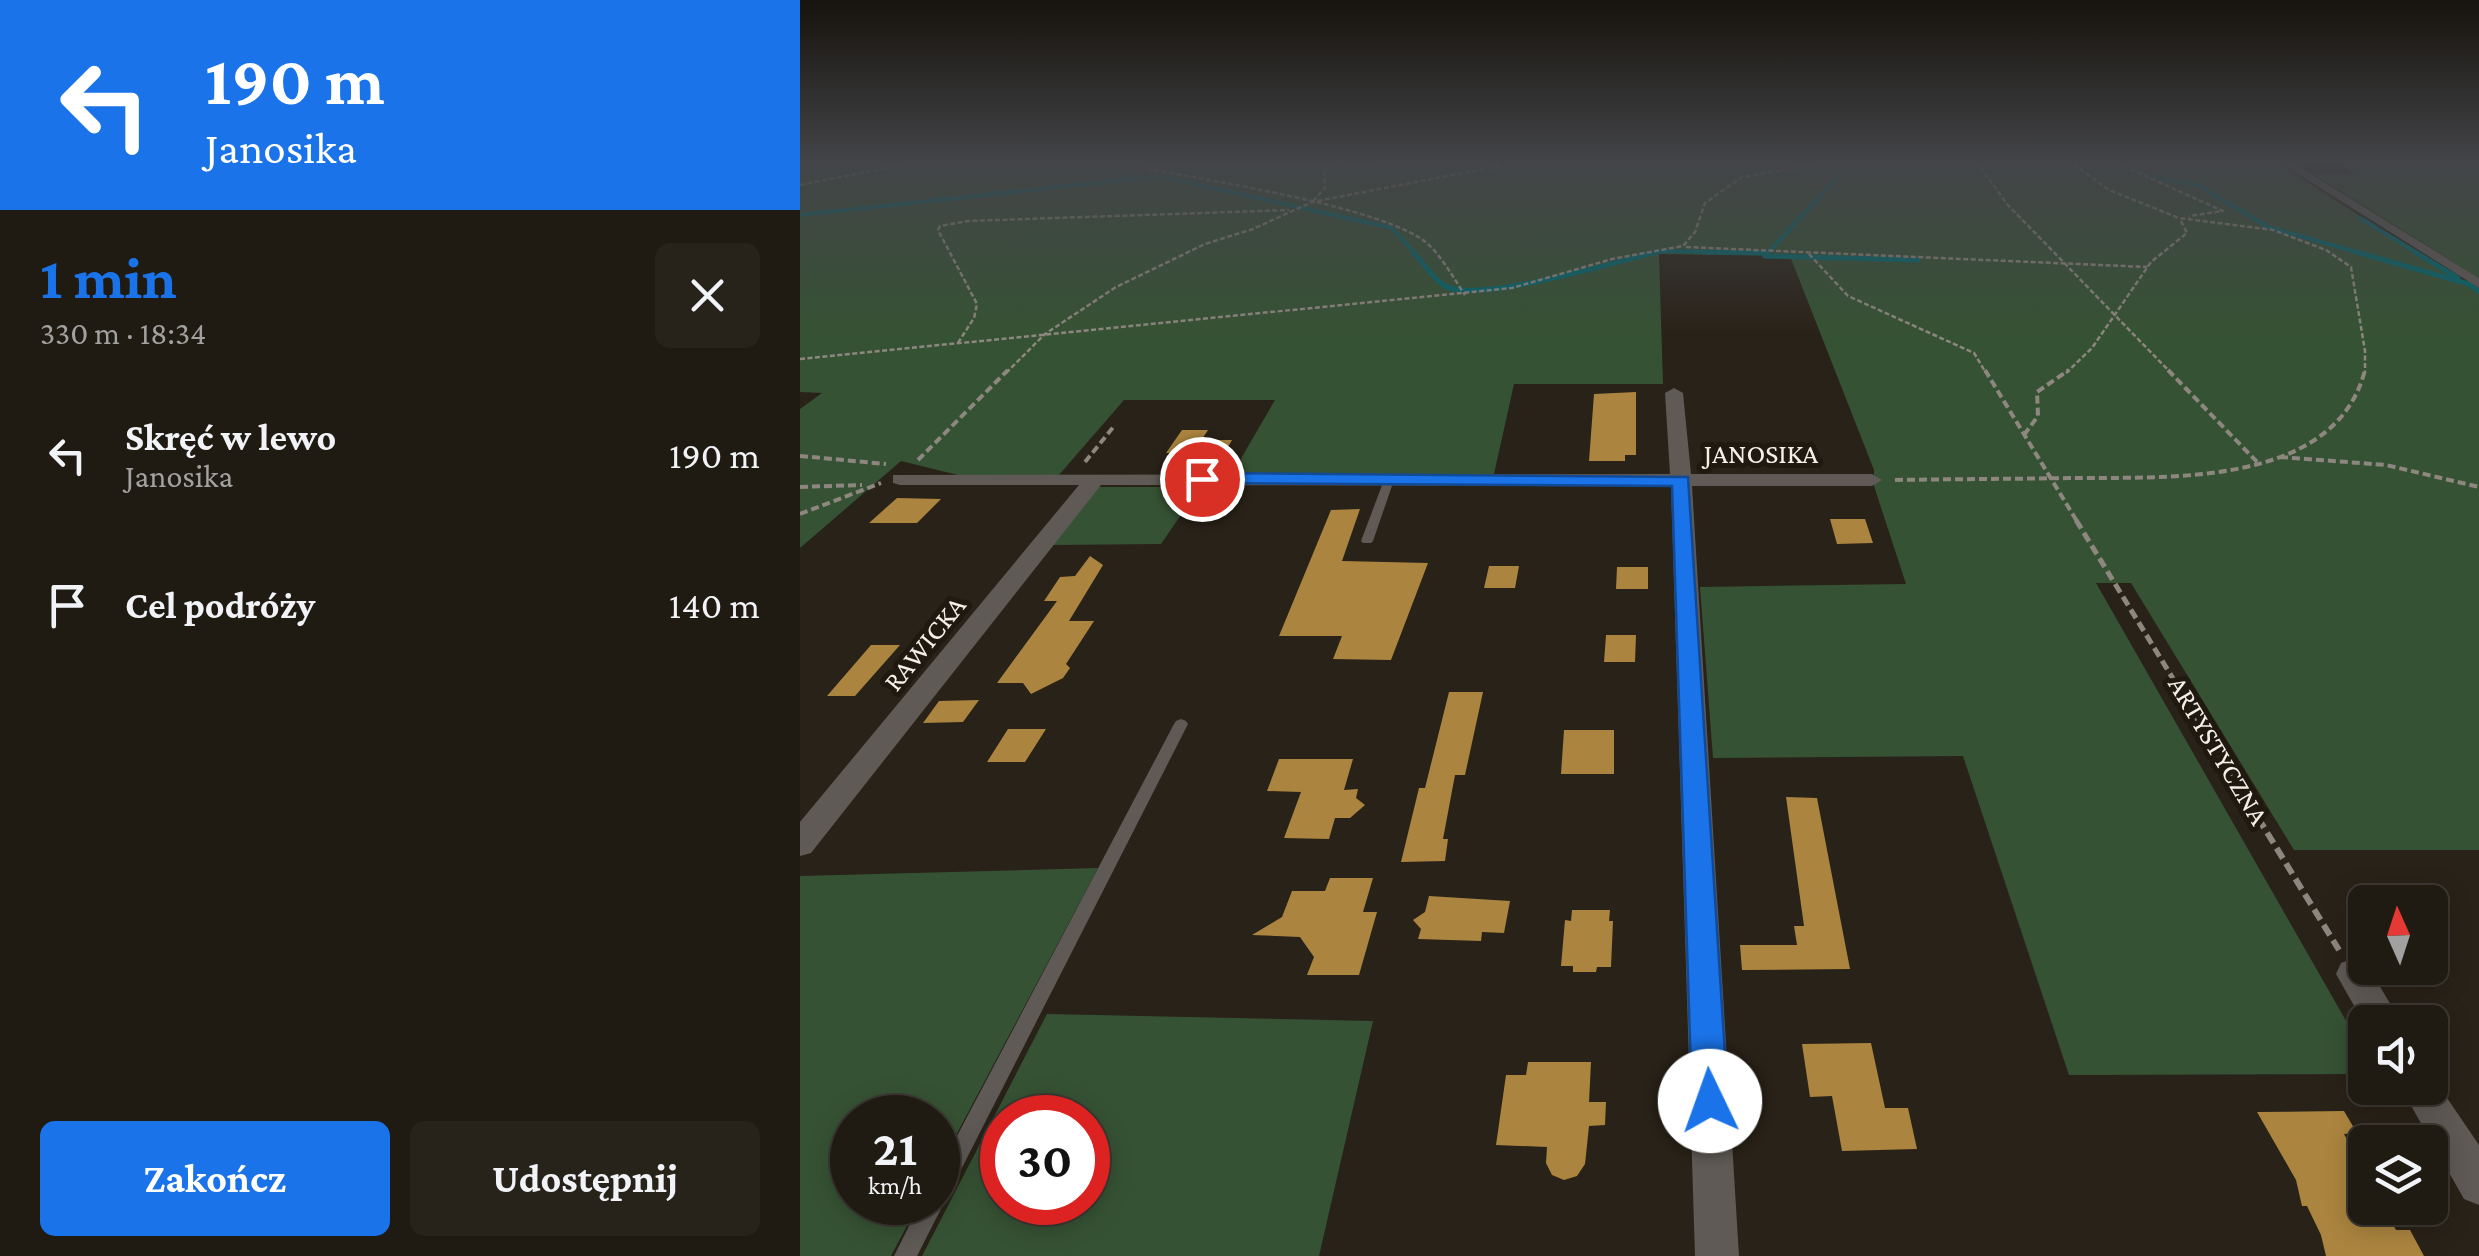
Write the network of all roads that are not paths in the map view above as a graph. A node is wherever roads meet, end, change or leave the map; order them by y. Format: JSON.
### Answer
{"nodes":[{"id":1,"x":2376,"y":219,"type":"edge"},
{"id":2,"x":2479,"y":284,"type":"edge"},
{"id":3,"x":1674,"y":393,"type":"dead end"},
{"id":4,"x":904,"y":475,"type":"road end"},
{"id":5,"x":1082,"y":480,"type":"junction"},
{"id":6,"x":1390,"y":480,"type":"junction"},
{"id":7,"x":1872,"y":480,"type":"road end"},
{"id":8,"x":1681,"y":481,"type":"junction"},
{"id":9,"x":1367,"y":541,"type":"dead end"},
{"id":10,"x":1181,"y":724,"type":"dead end"},
{"id":11,"x":800,"y":844,"type":"edge"},
{"id":12,"x":2431,"y":1105,"type":"edge"},
{"id":13,"x":960,"y":1151,"type":"edge"},
{"id":14,"x":2479,"y":1184,"type":"edge"},
{"id":15,"x":921,"y":1225,"type":"edge"},
{"id":16,"x":905,"y":1256,"type":"edge"},
{"id":17,"x":1718,"y":1256,"type":"edge"}],
"edges":[{"from":1,"to":2,"type":"street"},
{"from":3,"to":8,"type":"street"},
{"from":4,"to":5,"type":"street","name":"JANOSIKA"},
{"from":5,"to":6,"type":"street","name":"JANOSIKA"},
{"from":5,"to":11,"type":"street","name":"RAWICKA"},
{"from":6,"to":8,"type":"street","name":"JANOSIKA"},
{"from":6,"to":9,"type":"lane"},
{"from":7,"to":8,"type":"street","name":"JANOSIKA"},
{"from":8,"to":17,"type":"street"},
{"from":10,"to":13,"type":"lane"},
{"from":12,"to":14,"type":"street"},
{"from":15,"to":16,"type":"lane"}]}
